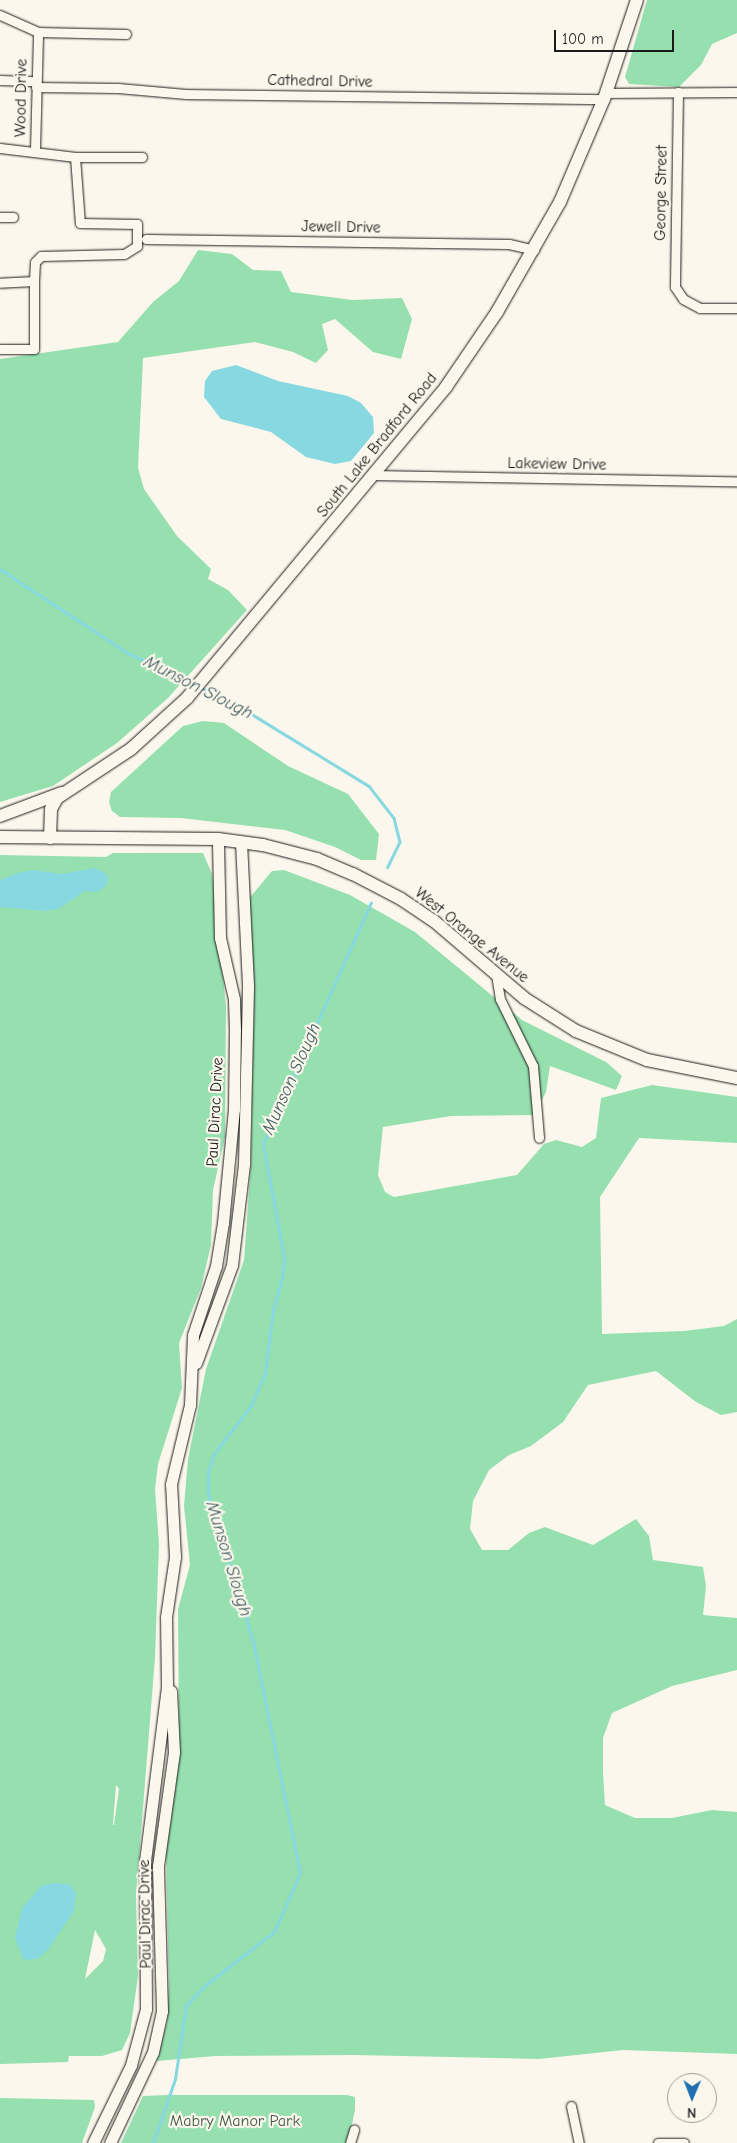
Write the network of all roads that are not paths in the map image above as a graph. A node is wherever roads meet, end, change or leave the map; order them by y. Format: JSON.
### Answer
{"nodes":[{"id":1,"x":637,"y":0,"type":"edge"},
{"id":2,"x":0,"y":15,"type":"edge"},
{"id":3,"x":38,"y":32,"type":"junction"},
{"id":4,"x":126,"y":34,"type":"dead end"},
{"id":5,"x":0,"y":80,"type":"edge"},
{"id":6,"x":36,"y":84,"type":"junction"},
{"id":7,"x":678,"y":92,"type":"junction"},
{"id":8,"x":737,"y":92,"type":"edge"},
{"id":9,"x":605,"y":96,"type":"junction"},
{"id":10,"x":0,"y":148,"type":"edge"},
{"id":11,"x":35,"y":150,"type":"junction"},
{"id":12,"x":75,"y":157,"type":"junction"},
{"id":13,"x":142,"y":157,"type":"dead end"},
{"id":14,"x":0,"y":217,"type":"edge"},
{"id":15,"x":13,"y":217,"type":"dead end"},
{"id":16,"x":146,"y":239,"type":"dead end"},
{"id":17,"x":534,"y":250,"type":"junction"},
{"id":18,"x":34,"y":281,"type":"junction"},
{"id":19,"x":0,"y":283,"type":"edge"},
{"id":20,"x":737,"y":308,"type":"edge"},
{"id":21,"x":0,"y":349,"type":"edge"},
{"id":22,"x":376,"y":474,"type":"junction"},
{"id":23,"x":737,"y":481,"type":"edge"},
{"id":24,"x":66,"y":791,"type":"junction"},
{"id":25,"x":0,"y":816,"type":"edge"},
{"id":26,"x":0,"y":837,"type":"edge"},
{"id":27,"x":50,"y":838,"type":"junction"},
{"id":28,"x":218,"y":839,"type":"junction"},
{"id":29,"x":241,"y":842,"type":"junction"},
{"id":30,"x":496,"y":974,"type":"junction"},
{"id":31,"x":737,"y":1078,"type":"edge"},
{"id":32,"x":539,"y":1138,"type":"dead end"},
{"id":33,"x":191,"y":1384,"type":"junction"},
{"id":34,"x":168,"y":1674,"type":"junction"},
{"id":35,"x":572,"y":2106,"type":"dead end"},
{"id":36,"x":354,"y":2130,"type":"dead end"},
{"id":37,"x":93,"y":2143,"type":"edge"},
{"id":38,"x":110,"y":2143,"type":"edge"},
{"id":39,"x":350,"y":2143,"type":"edge"},
{"id":40,"x":579,"y":2143,"type":"edge"},
{"id":41,"x":658,"y":2143,"type":"edge"},
{"id":42,"x":684,"y":2143,"type":"edge"}],
"edges":[{"from":1,"to":9,"type":"main road","name":"South Lake Bradford Road"},
{"from":2,"to":3,"type":"street"},
{"from":3,"to":4,"type":"street"},
{"from":3,"to":6,"type":"street","name":"Wood Drive"},
{"from":5,"to":6,"type":"street","name":"Cathedral Drive"},
{"from":6,"to":9,"type":"street","name":"Cathedral Drive"},
{"from":6,"to":11,"type":"street","name":"Wood Drive"},
{"from":7,"to":8,"type":"street","name":"Cathedral Drive"},
{"from":7,"to":9,"type":"street","name":"Cathedral Drive"},
{"from":7,"to":20,"type":"street","name":"George Street"},
{"from":9,"to":17,"type":"main road","name":"South Lake Bradford Road"},
{"from":10,"to":11,"type":"street"},
{"from":11,"to":12,"type":"street","name":"Wood Drive"},
{"from":12,"to":13,"type":"street","name":"Wood Drive"},
{"from":12,"to":18,"type":"street"},
{"from":14,"to":15,"type":"street"},
{"from":16,"to":17,"type":"street","name":"Jewell Drive"},
{"from":17,"to":22,"type":"main road","name":"South Lake Bradford Road"},
{"from":18,"to":19,"type":"street"},
{"from":18,"to":21,"type":"street"},
{"from":22,"to":23,"type":"street","name":"Lakeview Drive"},
{"from":22,"to":24,"type":"main road","name":"South Lake Bradford Road"},
{"from":24,"to":25,"type":"main road"},
{"from":24,"to":27,"type":"main road","name":"South Lake Bradford Road"},
{"from":26,"to":27,"type":"main road","name":"West Orange Avenue"},
{"from":27,"to":28,"type":"main road","name":"West Orange Avenue"},
{"from":28,"to":29,"type":"main road","name":"West Orange Avenue"},
{"from":28,"to":33,"type":"street","name":"Paul Dirac Drive"},
{"from":29,"to":30,"type":"main road","name":"West Orange Avenue"},
{"from":29,"to":33,"type":"street","name":"Paul Dirac Drive"},
{"from":30,"to":31,"type":"main road","name":"West Orange Avenue"},
{"from":30,"to":32,"type":"street"},
{"from":33,"to":34,"type":"street","name":"Paul Dirac Drive"},
{"from":34,"to":37,"type":"street","name":"Paul Dirac Drive"},
{"from":34,"to":38,"type":"street","name":"Paul Dirac Drive"},
{"from":35,"to":40,"type":"street"},
{"from":36,"to":39,"type":"street"},
{"from":41,"to":42,"type":"street"}]}
